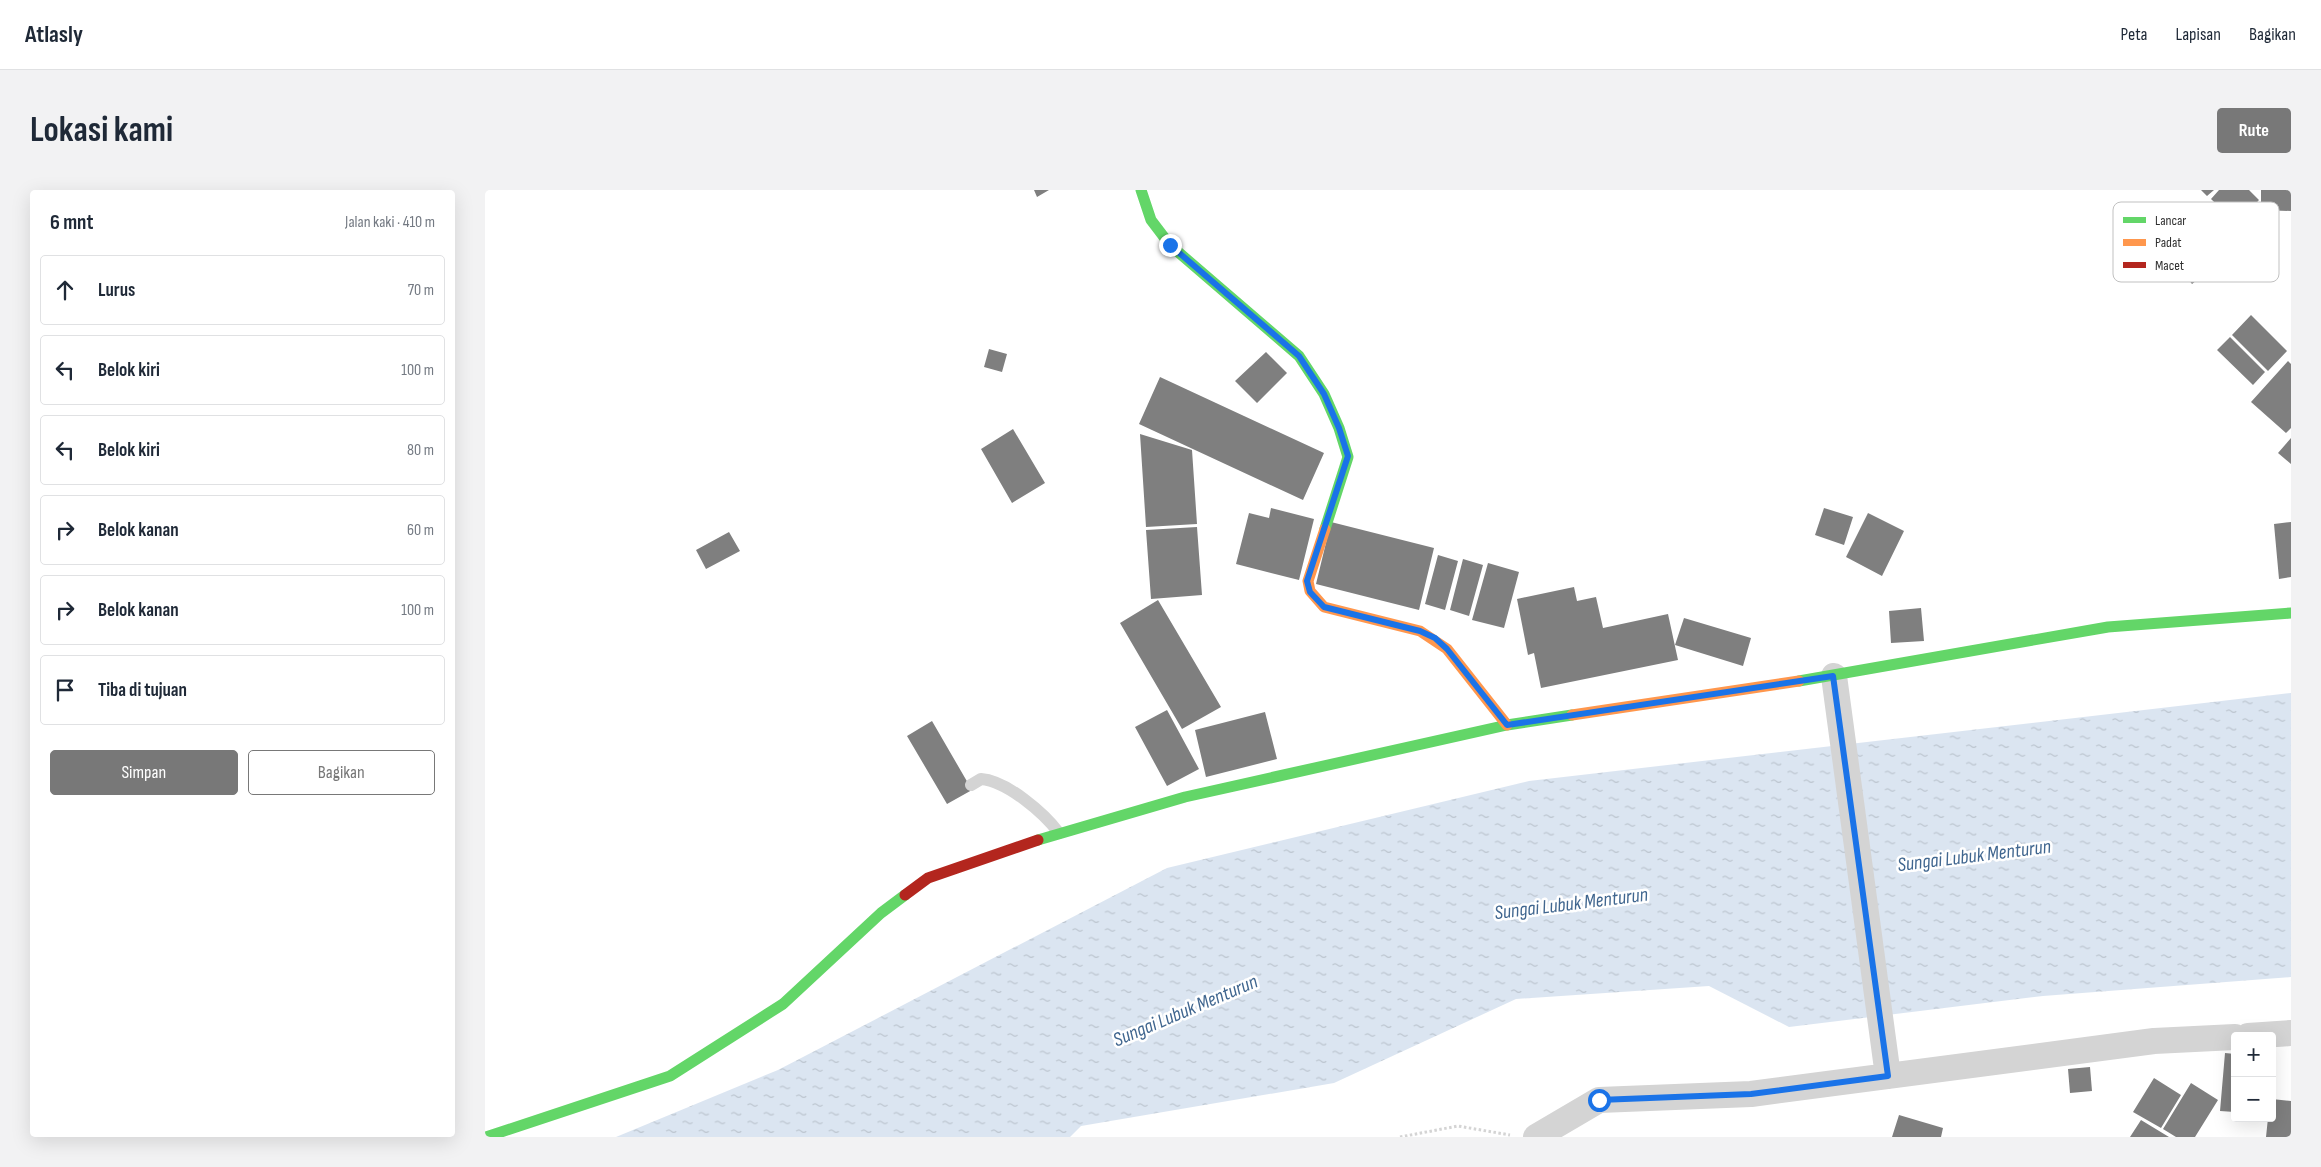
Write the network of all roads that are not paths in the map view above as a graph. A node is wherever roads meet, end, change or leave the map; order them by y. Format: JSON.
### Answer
{"nodes":[{"id":1,"x":1141,"y":190,"type":"edge"},
{"id":2,"x":2291,"y":613,"type":"edge"},
{"id":3,"x":1836,"y":688,"type":"junction"},
{"id":4,"x":1507,"y":725,"type":"junction"},
{"id":5,"x":971,"y":785,"type":"dead end"},
{"id":6,"x":1059,"y":833,"type":"junction"},
{"id":7,"x":2291,"y":1033,"type":"edge"},
{"id":8,"x":2276,"y":1034,"type":"edge"},
{"id":9,"x":2231,"y":1036,"type":"edge"},
{"id":10,"x":1886,"y":1063,"type":"junction"},
{"id":11,"x":1525,"y":1136,"type":"edge"},
{"id":12,"x":486,"y":1137,"type":"edge"}],
"edges":[{"from":1,"to":4,"type":"street"},
{"from":2,"to":3,"type":"street"},
{"from":3,"to":4,"type":"street"},
{"from":3,"to":10,"type":"street"},
{"from":4,"to":6,"type":"street"},
{"from":5,"to":6,"type":"lane"},
{"from":6,"to":12,"type":"street"},
{"from":7,"to":8,"type":"street"},
{"from":9,"to":10,"type":"street"},
{"from":10,"to":11,"type":"street"}]}
